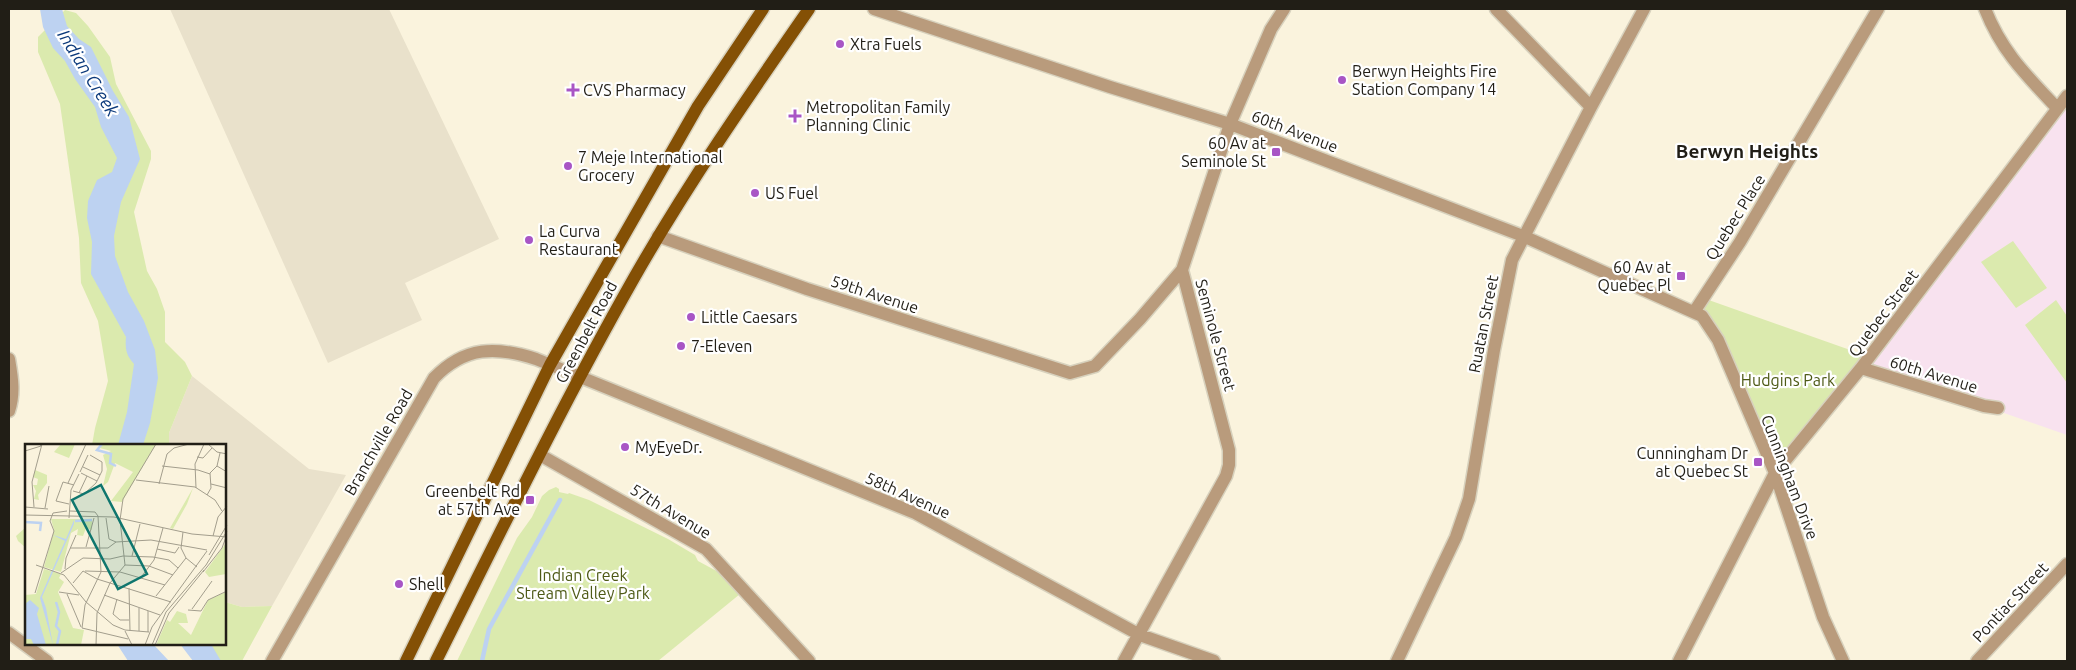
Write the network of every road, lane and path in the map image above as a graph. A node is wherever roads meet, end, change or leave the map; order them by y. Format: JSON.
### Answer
{"nodes":[{"id":1,"x":763,"y":9,"type":"edge"},
{"id":2,"x":809,"y":9,"type":"edge"},
{"id":3,"x":874,"y":9,"type":"edge"},
{"id":4,"x":1284,"y":9,"type":"edge"},
{"id":5,"x":1496,"y":9,"type":"edge"},
{"id":6,"x":1644,"y":9,"type":"edge"},
{"id":7,"x":1878,"y":9,"type":"edge"},
{"id":8,"x":1985,"y":9,"type":"edge"},
{"id":9,"x":2067,"y":96,"type":"edge"},
{"id":10,"x":1591,"y":107,"type":"junction"},
{"id":11,"x":2057,"y":108,"type":"junction"},
{"id":12,"x":1230,"y":124,"type":"junction"},
{"id":13,"x":658,"y":236,"type":"junction"},
{"id":14,"x":1523,"y":236,"type":"junction"},
{"id":15,"x":1182,"y":270,"type":"junction"},
{"id":16,"x":1694,"y":312,"type":"junction"},
{"id":17,"x":9,"y":359,"type":"edge"},
{"id":18,"x":550,"y":365,"type":"junction"},
{"id":19,"x":1861,"y":368,"type":"junction"},
{"id":20,"x":580,"y":377,"type":"junction"},
{"id":21,"x":1998,"y":408,"type":"dead end"},
{"id":22,"x":9,"y":411,"type":"edge"},
{"id":23,"x":540,"y":455,"type":"junction"},
{"id":24,"x":1774,"y":473,"type":"junction"},
{"id":25,"x":2067,"y":564,"type":"edge"},
{"id":26,"x":9,"y":632,"type":"edge"},
{"id":27,"x":1140,"y":635,"type":"junction"},
{"id":28,"x":25,"y":644,"type":"edge"},
{"id":29,"x":26,"y":645,"type":"edge"},
{"id":30,"x":47,"y":661,"type":"edge"},
{"id":31,"x":272,"y":661,"type":"edge"},
{"id":32,"x":406,"y":661,"type":"edge"},
{"id":33,"x":436,"y":661,"type":"edge"},
{"id":34,"x":809,"y":661,"type":"edge"},
{"id":35,"x":1124,"y":661,"type":"edge"},
{"id":36,"x":1214,"y":661,"type":"edge"},
{"id":37,"x":1397,"y":661,"type":"edge"},
{"id":38,"x":1679,"y":661,"type":"edge"},
{"id":39,"x":1844,"y":661,"type":"edge"},
{"id":40,"x":1977,"y":661,"type":"edge"}],
"edges":[{"from":1,"to":18,"type":"main road","name":"Greenbelt Road"},
{"from":2,"to":13,"type":"main road","name":"Greenbelt Road"},
{"from":3,"to":12,"type":"street","name":"60th Avenue"},
{"from":4,"to":12,"type":"street","name":"Seminole Street"},
{"from":5,"to":10,"type":"street"},
{"from":6,"to":10,"type":"street","name":"Ruatan Street"},
{"from":7,"to":16,"type":"street","name":"Quebec Place"},
{"from":8,"to":11,"type":"street"},
{"from":9,"to":11,"type":"street","name":"Quebec Street"},
{"from":10,"to":14,"type":"street","name":"Ruatan Street"},
{"from":11,"to":19,"type":"street","name":"Quebec Street"},
{"from":12,"to":14,"type":"street","name":"60th Avenue"},
{"from":12,"to":15,"type":"street","name":"Seminole Street"},
{"from":13,"to":15,"type":"street","name":"59th Avenue"},
{"from":13,"to":20,"type":"main road","name":"Greenbelt Road"},
{"from":14,"to":16,"type":"street","name":"60th Avenue"},
{"from":14,"to":37,"type":"street","name":"Ruatan Street"},
{"from":15,"to":27,"type":"street","name":"Seminole Street"},
{"from":16,"to":24,"type":"street","name":"Cunningham Drive"},
{"from":17,"to":22,"type":"street"},
{"from":18,"to":20,"type":"street","name":"Branchville Road"},
{"from":18,"to":31,"type":"street","name":"Branchville Road"},
{"from":18,"to":32,"type":"main road","name":"Greenbelt Road"},
{"from":19,"to":21,"type":"street","name":"60th Avenue"},
{"from":19,"to":24,"type":"street","name":"Quebec Street"},
{"from":20,"to":23,"type":"main road","name":"Greenbelt Road"},
{"from":20,"to":27,"type":"street","name":"58th Avenue"},
{"from":23,"to":33,"type":"main road","name":"Greenbelt Road"},
{"from":23,"to":34,"type":"street","name":"57th Avenue"},
{"from":24,"to":38,"type":"street","name":"Quebec Street"},
{"from":24,"to":39,"type":"street","name":"Cunningham Drive"},
{"from":25,"to":40,"type":"street","name":"Pontiac Street"},
{"from":26,"to":28,"type":"street"},
{"from":27,"to":35,"type":"street","name":"Seminole Street"},
{"from":27,"to":36,"type":"street","name":"58th Avenue"},
{"from":29,"to":30,"type":"street"}]}
